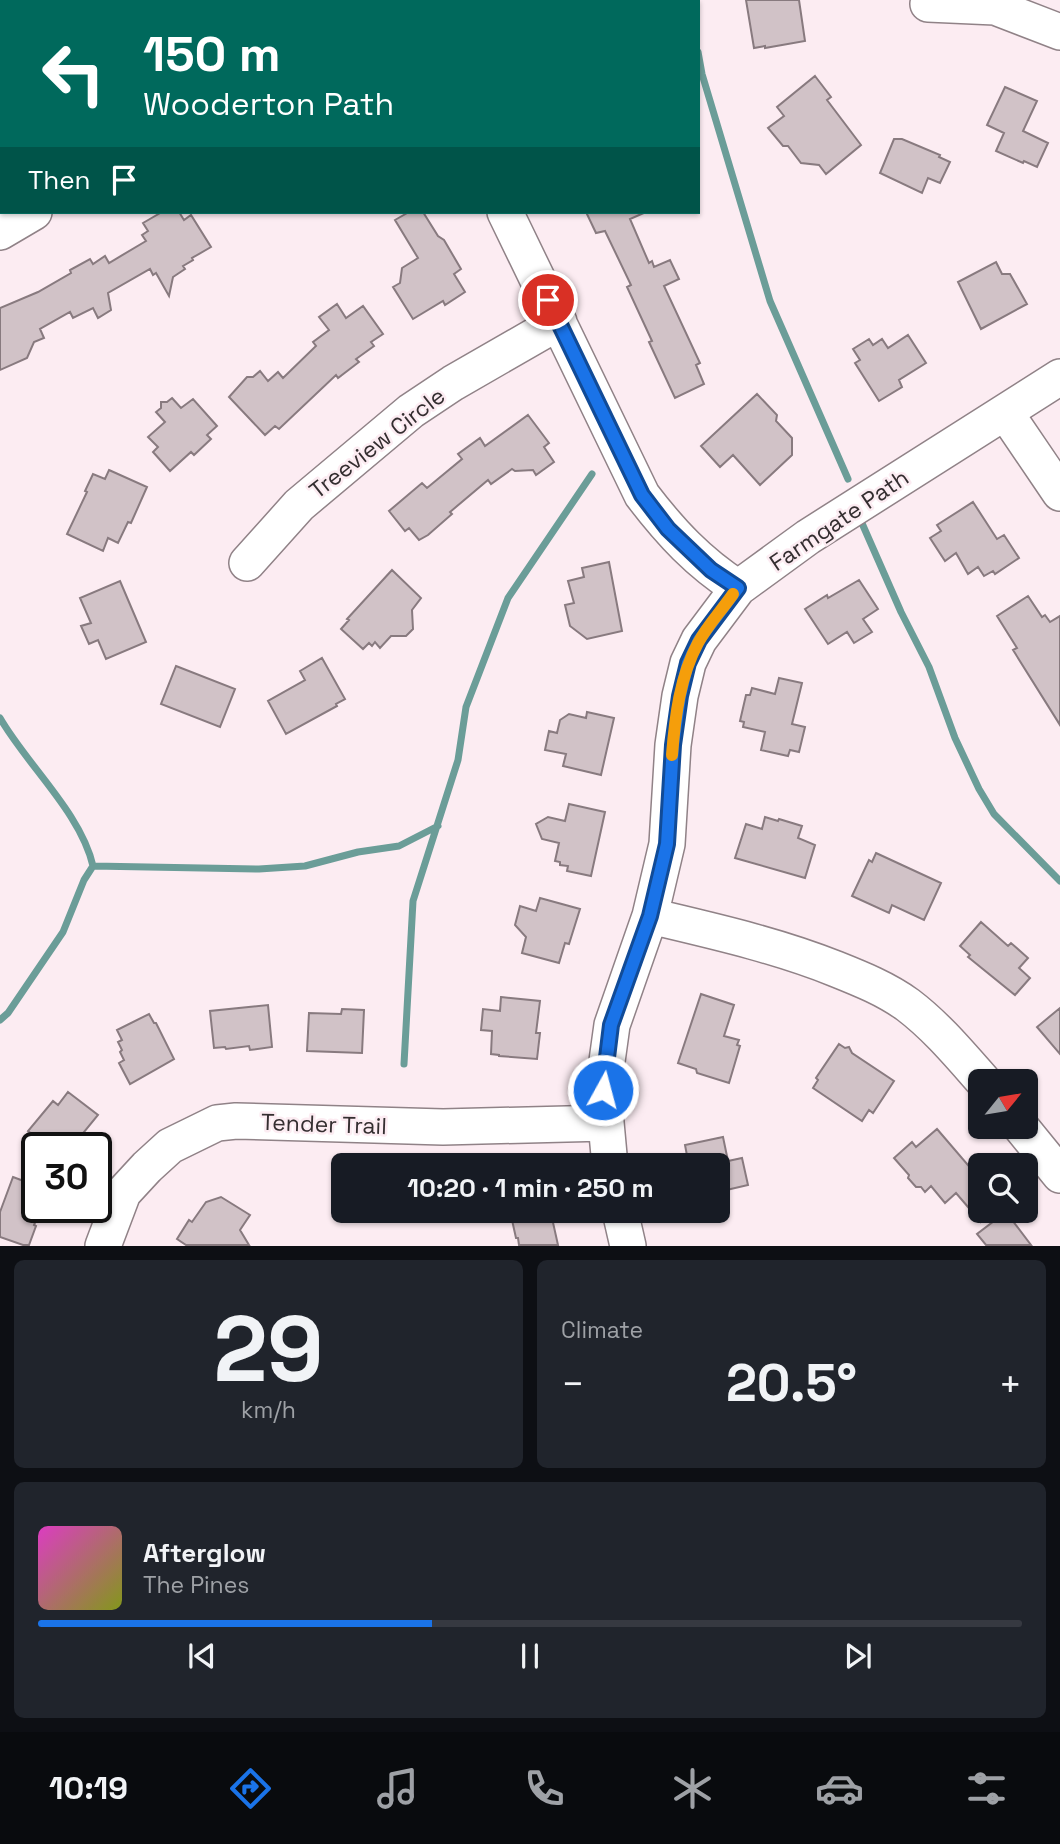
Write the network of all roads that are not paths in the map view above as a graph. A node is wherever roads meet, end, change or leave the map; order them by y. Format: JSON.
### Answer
{"nodes":[{"id":1,"x":928,"y":4,"type":"dead end"},
{"id":2,"x":1060,"y":32,"type":"edge"},
{"id":3,"x":31,"y":214,"type":"edge"},
{"id":4,"x":506,"y":214,"type":"edge"},
{"id":5,"x":0,"y":232,"type":"edge"},
{"id":6,"x":559,"y":322,"type":"junction"},
{"id":7,"x":1060,"y":376,"type":"edge"},
{"id":8,"x":1005,"y":412,"type":"junction"},
{"id":9,"x":1060,"y":493,"type":"edge"},
{"id":10,"x":247,"y":563,"type":"dead end"},
{"id":11,"x":738,"y":588,"type":"junction"},
{"id":12,"x":650,"y":916,"type":"junction"},
{"id":13,"x":972,"y":1069,"type":"edge"},
{"id":14,"x":606,"y":1123,"type":"junction"},
{"id":15,"x":1031,"y":1139,"type":"edge"},
{"id":16,"x":609,"y":1153,"type":"edge"},
{"id":17,"x":1060,"y":1175,"type":"edge"},
{"id":18,"x":623,"y":1223,"type":"edge"},
{"id":19,"x":103,"y":1245,"type":"edge"},
{"id":20,"x":628,"y":1245,"type":"edge"}],
"edges":[{"from":1,"to":2,"type":"street"},
{"from":3,"to":5,"type":"street"},
{"from":4,"to":6,"type":"street"},
{"from":6,"to":10,"type":"street","name":"Treeview Circle"},
{"from":6,"to":11,"type":"street"},
{"from":7,"to":8,"type":"street","name":"Farmgate Path"},
{"from":8,"to":9,"type":"street"},
{"from":8,"to":11,"type":"street","name":"Farmgate Path"},
{"from":11,"to":12,"type":"street","name":"Farmgate Path"},
{"from":12,"to":13,"type":"street"},
{"from":12,"to":14,"type":"street","name":"Farmgate Path"},
{"from":14,"to":16,"type":"street","name":"Farmgate Path"},
{"from":14,"to":19,"type":"street","name":"Tender Trail"},
{"from":15,"to":17,"type":"street"},
{"from":18,"to":20,"type":"street"}]}
